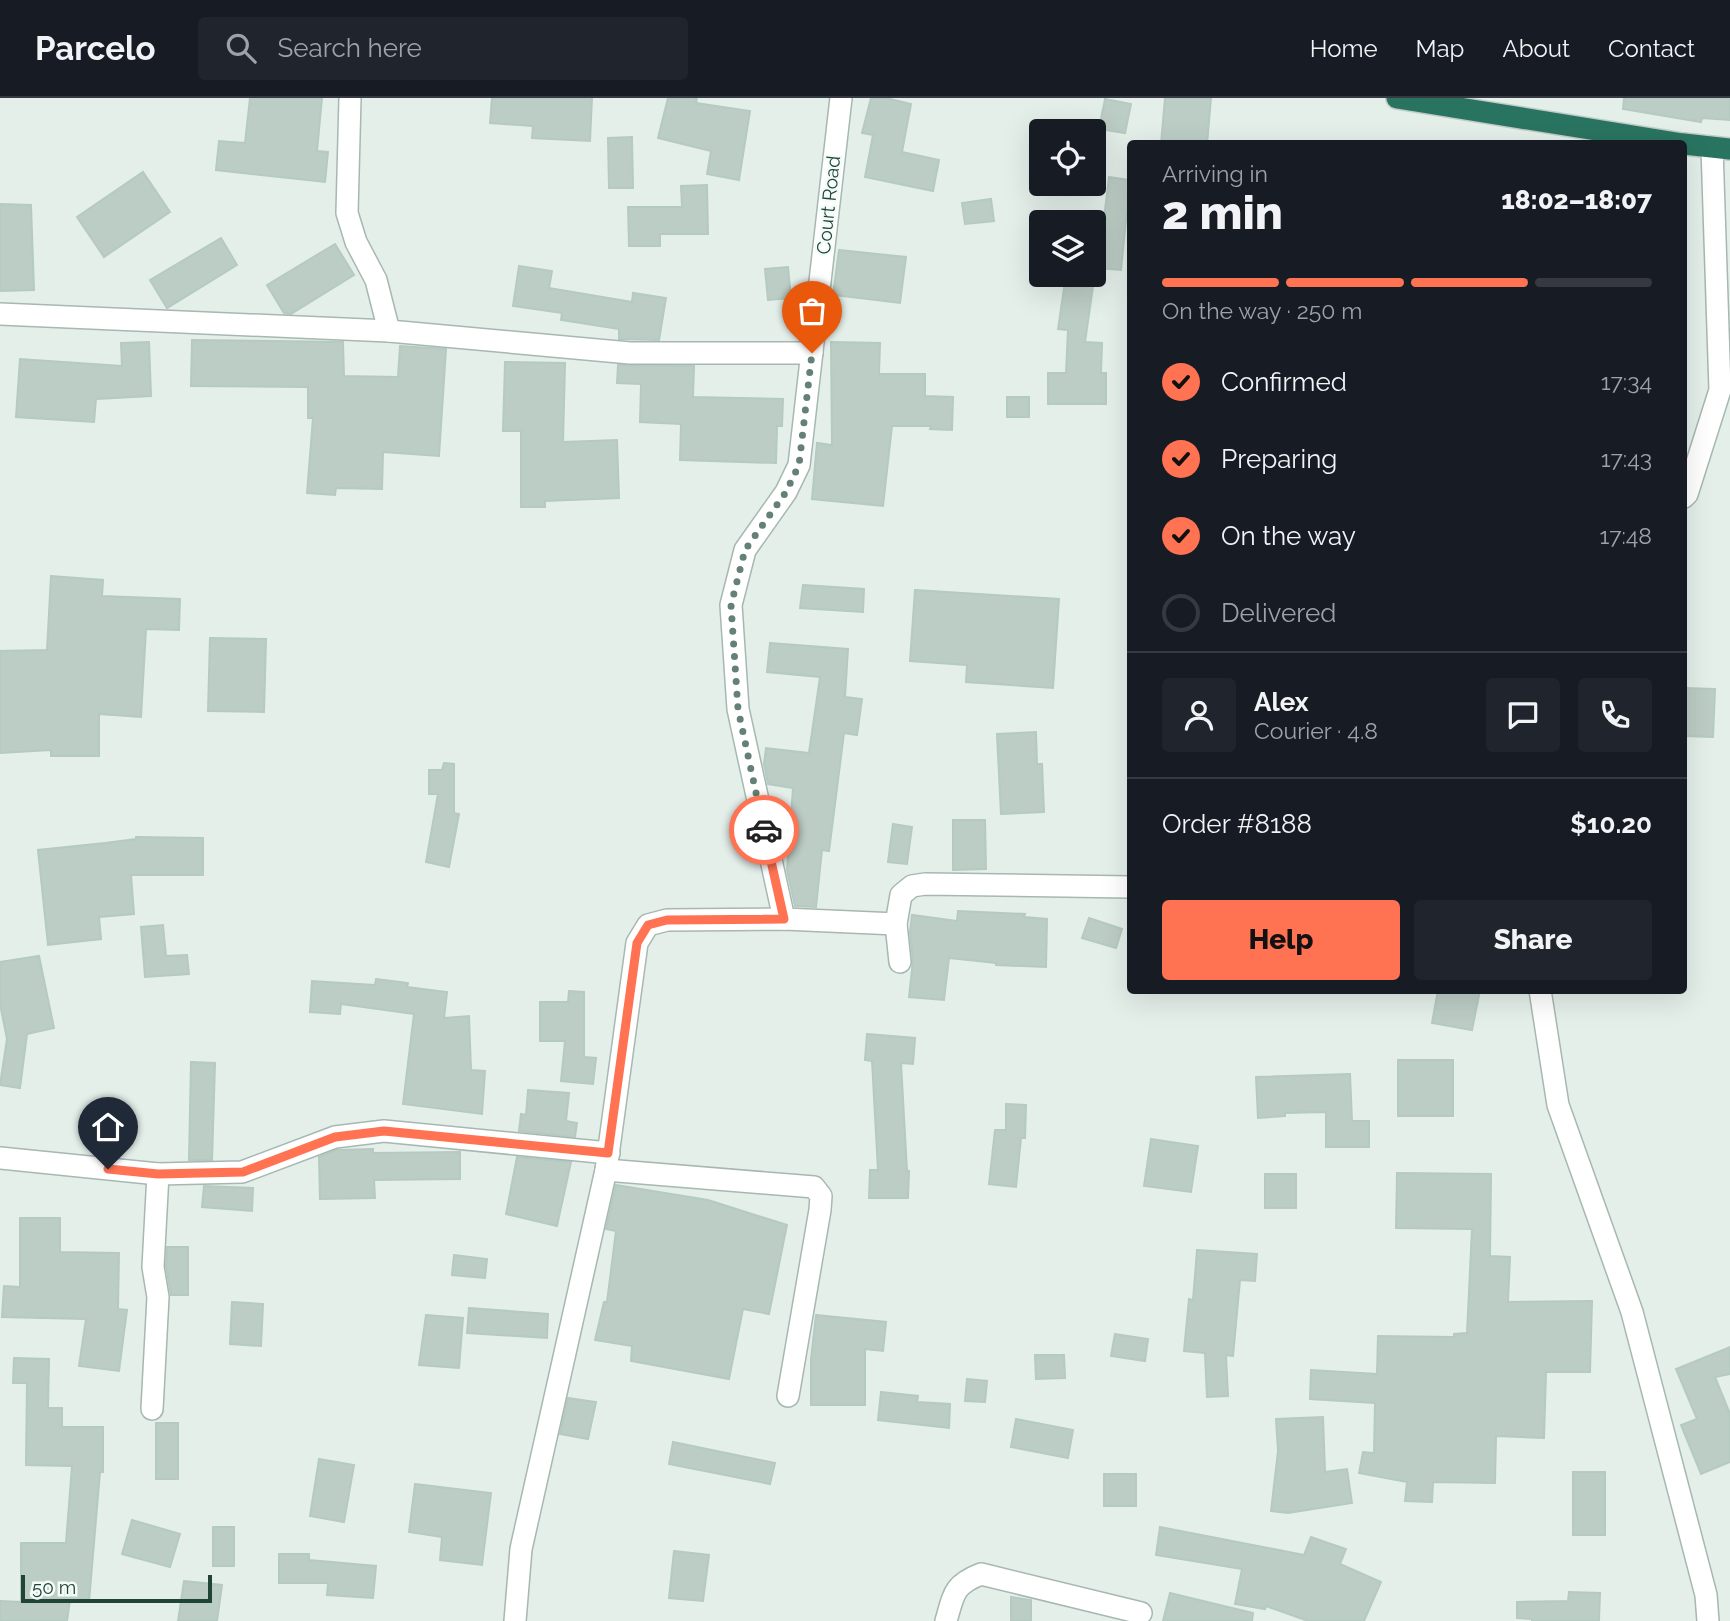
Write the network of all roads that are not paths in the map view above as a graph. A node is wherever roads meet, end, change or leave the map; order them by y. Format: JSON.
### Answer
{"nodes":[{"id":1,"x":350,"y":98,"type":"edge"},
{"id":2,"x":841,"y":98,"type":"edge"},
{"id":3,"x":1397,"y":98,"type":"edge"},
{"id":4,"x":1658,"y":140,"type":"edge"},
{"id":5,"x":1687,"y":145,"type":"edge"},
{"id":6,"x":1721,"y":149,"type":"edge"},
{"id":7,"x":0,"y":314,"type":"edge"},
{"id":8,"x":389,"y":331,"type":"junction"},
{"id":9,"x":812,"y":353,"type":"junction"},
{"id":10,"x":1687,"y":494,"type":"edge"},
{"id":11,"x":1127,"y":887,"type":"edge"},
{"id":12,"x":784,"y":919,"type":"junction"},
{"id":13,"x":896,"y":924,"type":"junction"},
{"id":14,"x":900,"y":962,"type":"dead end"},
{"id":15,"x":1541,"y":994,"type":"edge"},
{"id":16,"x":0,"y":1158,"type":"edge"},
{"id":17,"x":607,"y":1161,"type":"junction"},
{"id":18,"x":158,"y":1174,"type":"junction"},
{"id":19,"x":788,"y":1396,"type":"dead end"},
{"id":20,"x":152,"y":1409,"type":"dead end"},
{"id":21,"x":1141,"y":1613,"type":"dead end"},
{"id":22,"x":515,"y":1621,"type":"edge"},
{"id":23,"x":946,"y":1621,"type":"edge"},
{"id":24,"x":1708,"y":1621,"type":"edge"}],
"edges":[{"from":1,"to":8,"type":"street"},
{"from":2,"to":9,"type":"street","name":"Court Road"},
{"from":3,"to":4,"type":"highway"},
{"from":5,"to":6,"type":"highway"},
{"from":6,"to":10,"type":"street"},
{"from":7,"to":8,"type":"street"},
{"from":8,"to":9,"type":"street"},
{"from":9,"to":12,"type":"street","name":"Court Road"},
{"from":11,"to":13,"type":"street"},
{"from":12,"to":13,"type":"street"},
{"from":12,"to":17,"type":"street"},
{"from":13,"to":14,"type":"street"},
{"from":15,"to":24,"type":"street"},
{"from":16,"to":18,"type":"street"},
{"from":17,"to":18,"type":"street"},
{"from":17,"to":19,"type":"street"},
{"from":17,"to":22,"type":"street"},
{"from":18,"to":20,"type":"street"},
{"from":21,"to":23,"type":"street"}]}
